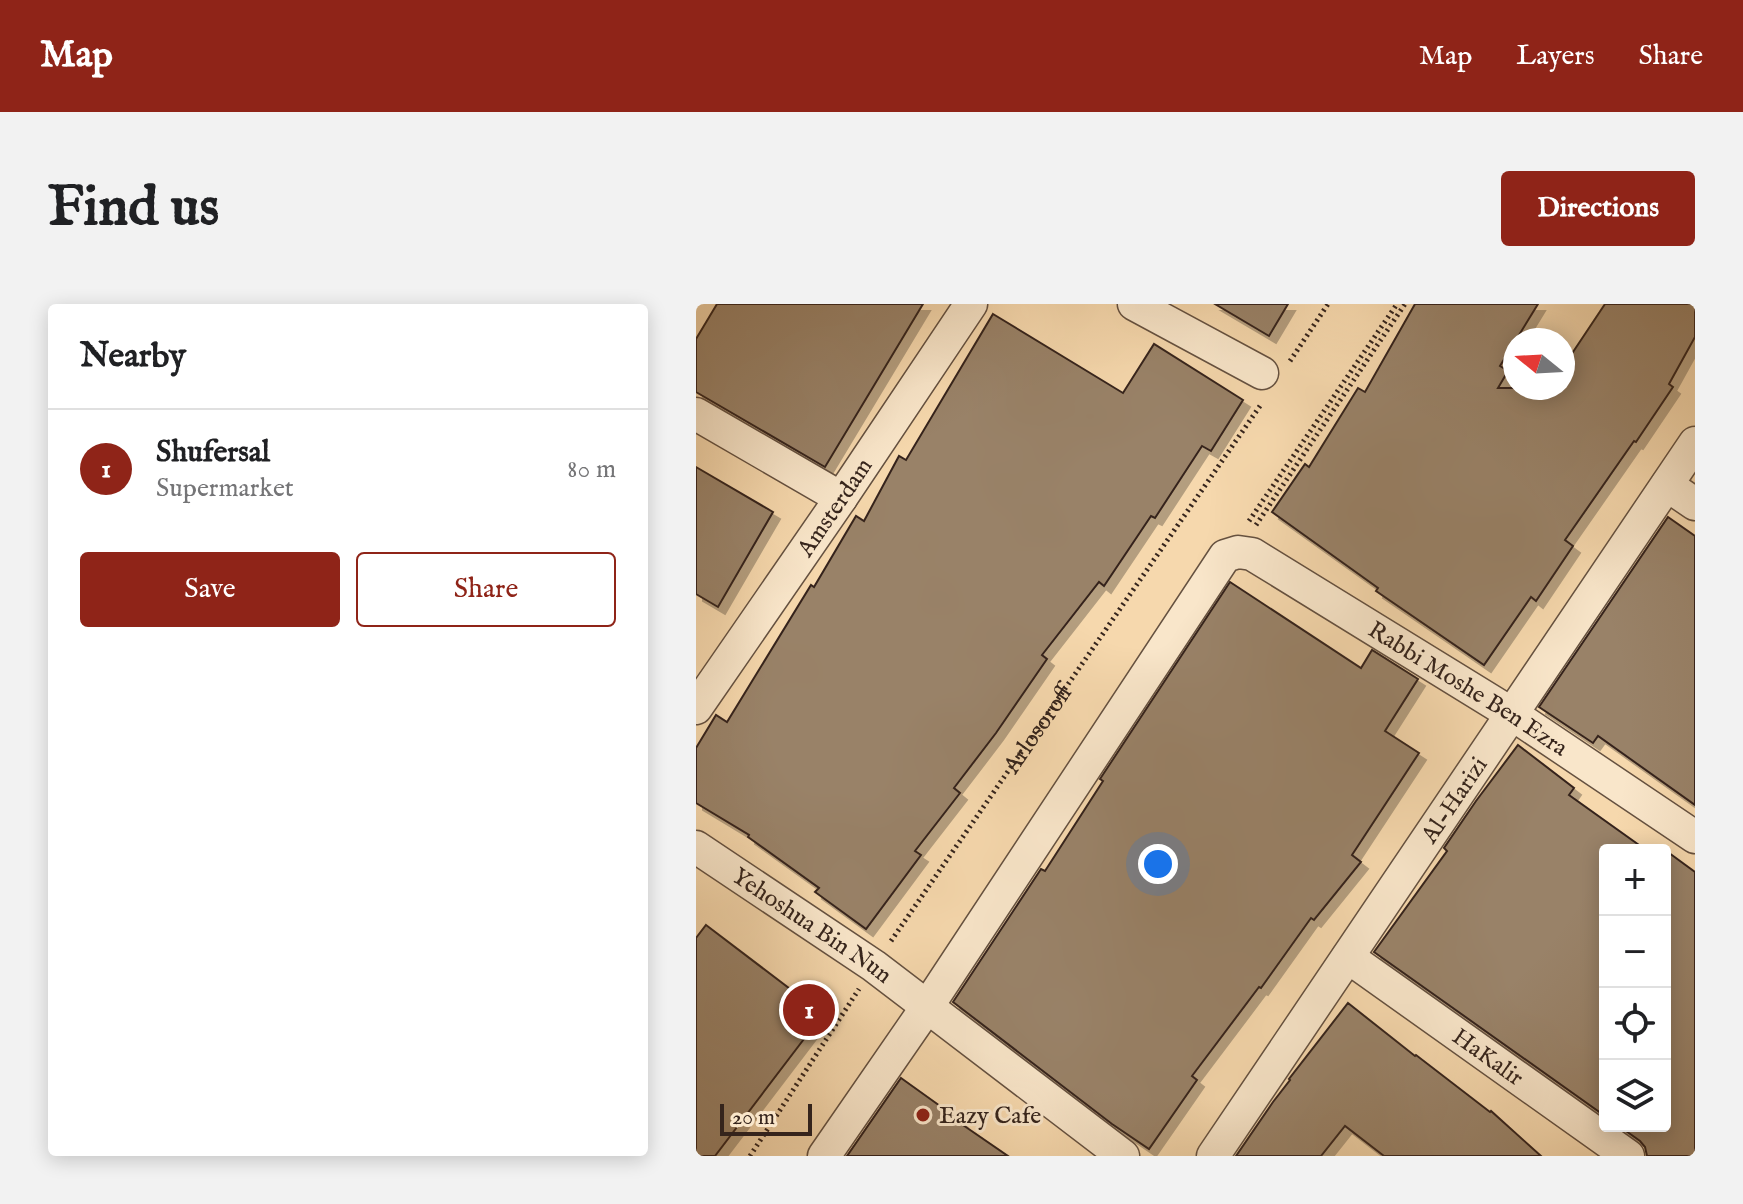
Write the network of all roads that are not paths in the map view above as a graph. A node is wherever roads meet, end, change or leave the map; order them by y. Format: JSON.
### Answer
{"nodes":[{"id":1,"x":971,"y":304,"type":"edge"},
{"id":2,"x":1134,"y":304,"type":"edge"},
{"id":3,"x":1272,"y":378,"type":"road end"},
{"id":4,"x":696,"y":414,"type":"edge"},
{"id":5,"x":1695,"y":443,"type":"edge"},
{"id":6,"x":1667,"y":485,"type":"junction"},
{"id":7,"x":841,"y":498,"type":"junction"},
{"id":8,"x":1695,"y":504,"type":"edge"},
{"id":9,"x":696,"y":708,"type":"edge"},
{"id":10,"x":1512,"y":714,"type":"junction"},
{"id":11,"x":1695,"y":837,"type":"edge"},
{"id":12,"x":696,"y":847,"type":"edge"},
{"id":13,"x":1348,"y":957,"type":"junction"},
{"id":14,"x":927,"y":1007,"type":"junction"},
{"id":15,"x":824,"y":1156,"type":"edge"},
{"id":16,"x":1123,"y":1156,"type":"edge"},
{"id":17,"x":1213,"y":1156,"type":"edge"},
{"id":18,"x":1628,"y":1156,"type":"edge"}],
"edges":[{"from":1,"to":7,"type":"street","name":"Amsterdam"},
{"from":2,"to":3,"type":"street"},
{"from":4,"to":7,"type":"street"},
{"from":5,"to":6,"type":"street","name":"Al-Harizi"},
{"from":6,"to":8,"type":"street"},
{"from":6,"to":10,"type":"street","name":"Al-Harizi"},
{"from":7,"to":9,"type":"street","name":"Amsterdam"},
{"from":10,"to":11,"type":"street","name":"Rabbi Moshe Ben Ezra"},
{"from":10,"to":13,"type":"street","name":"Al-Harizi"},
{"from":10,"to":14,"type":"street","name":"Rabbi Moshe Ben Ezra"},
{"from":12,"to":14,"type":"street","name":"Yehoshua Bin Nun"},
{"from":13,"to":17,"type":"street","name":"Al-Harizi"},
{"from":13,"to":18,"type":"street","name":"HaKalir"},
{"from":14,"to":15,"type":"street"},
{"from":14,"to":16,"type":"street","name":"Yehoshua Bin Nun"}]}
